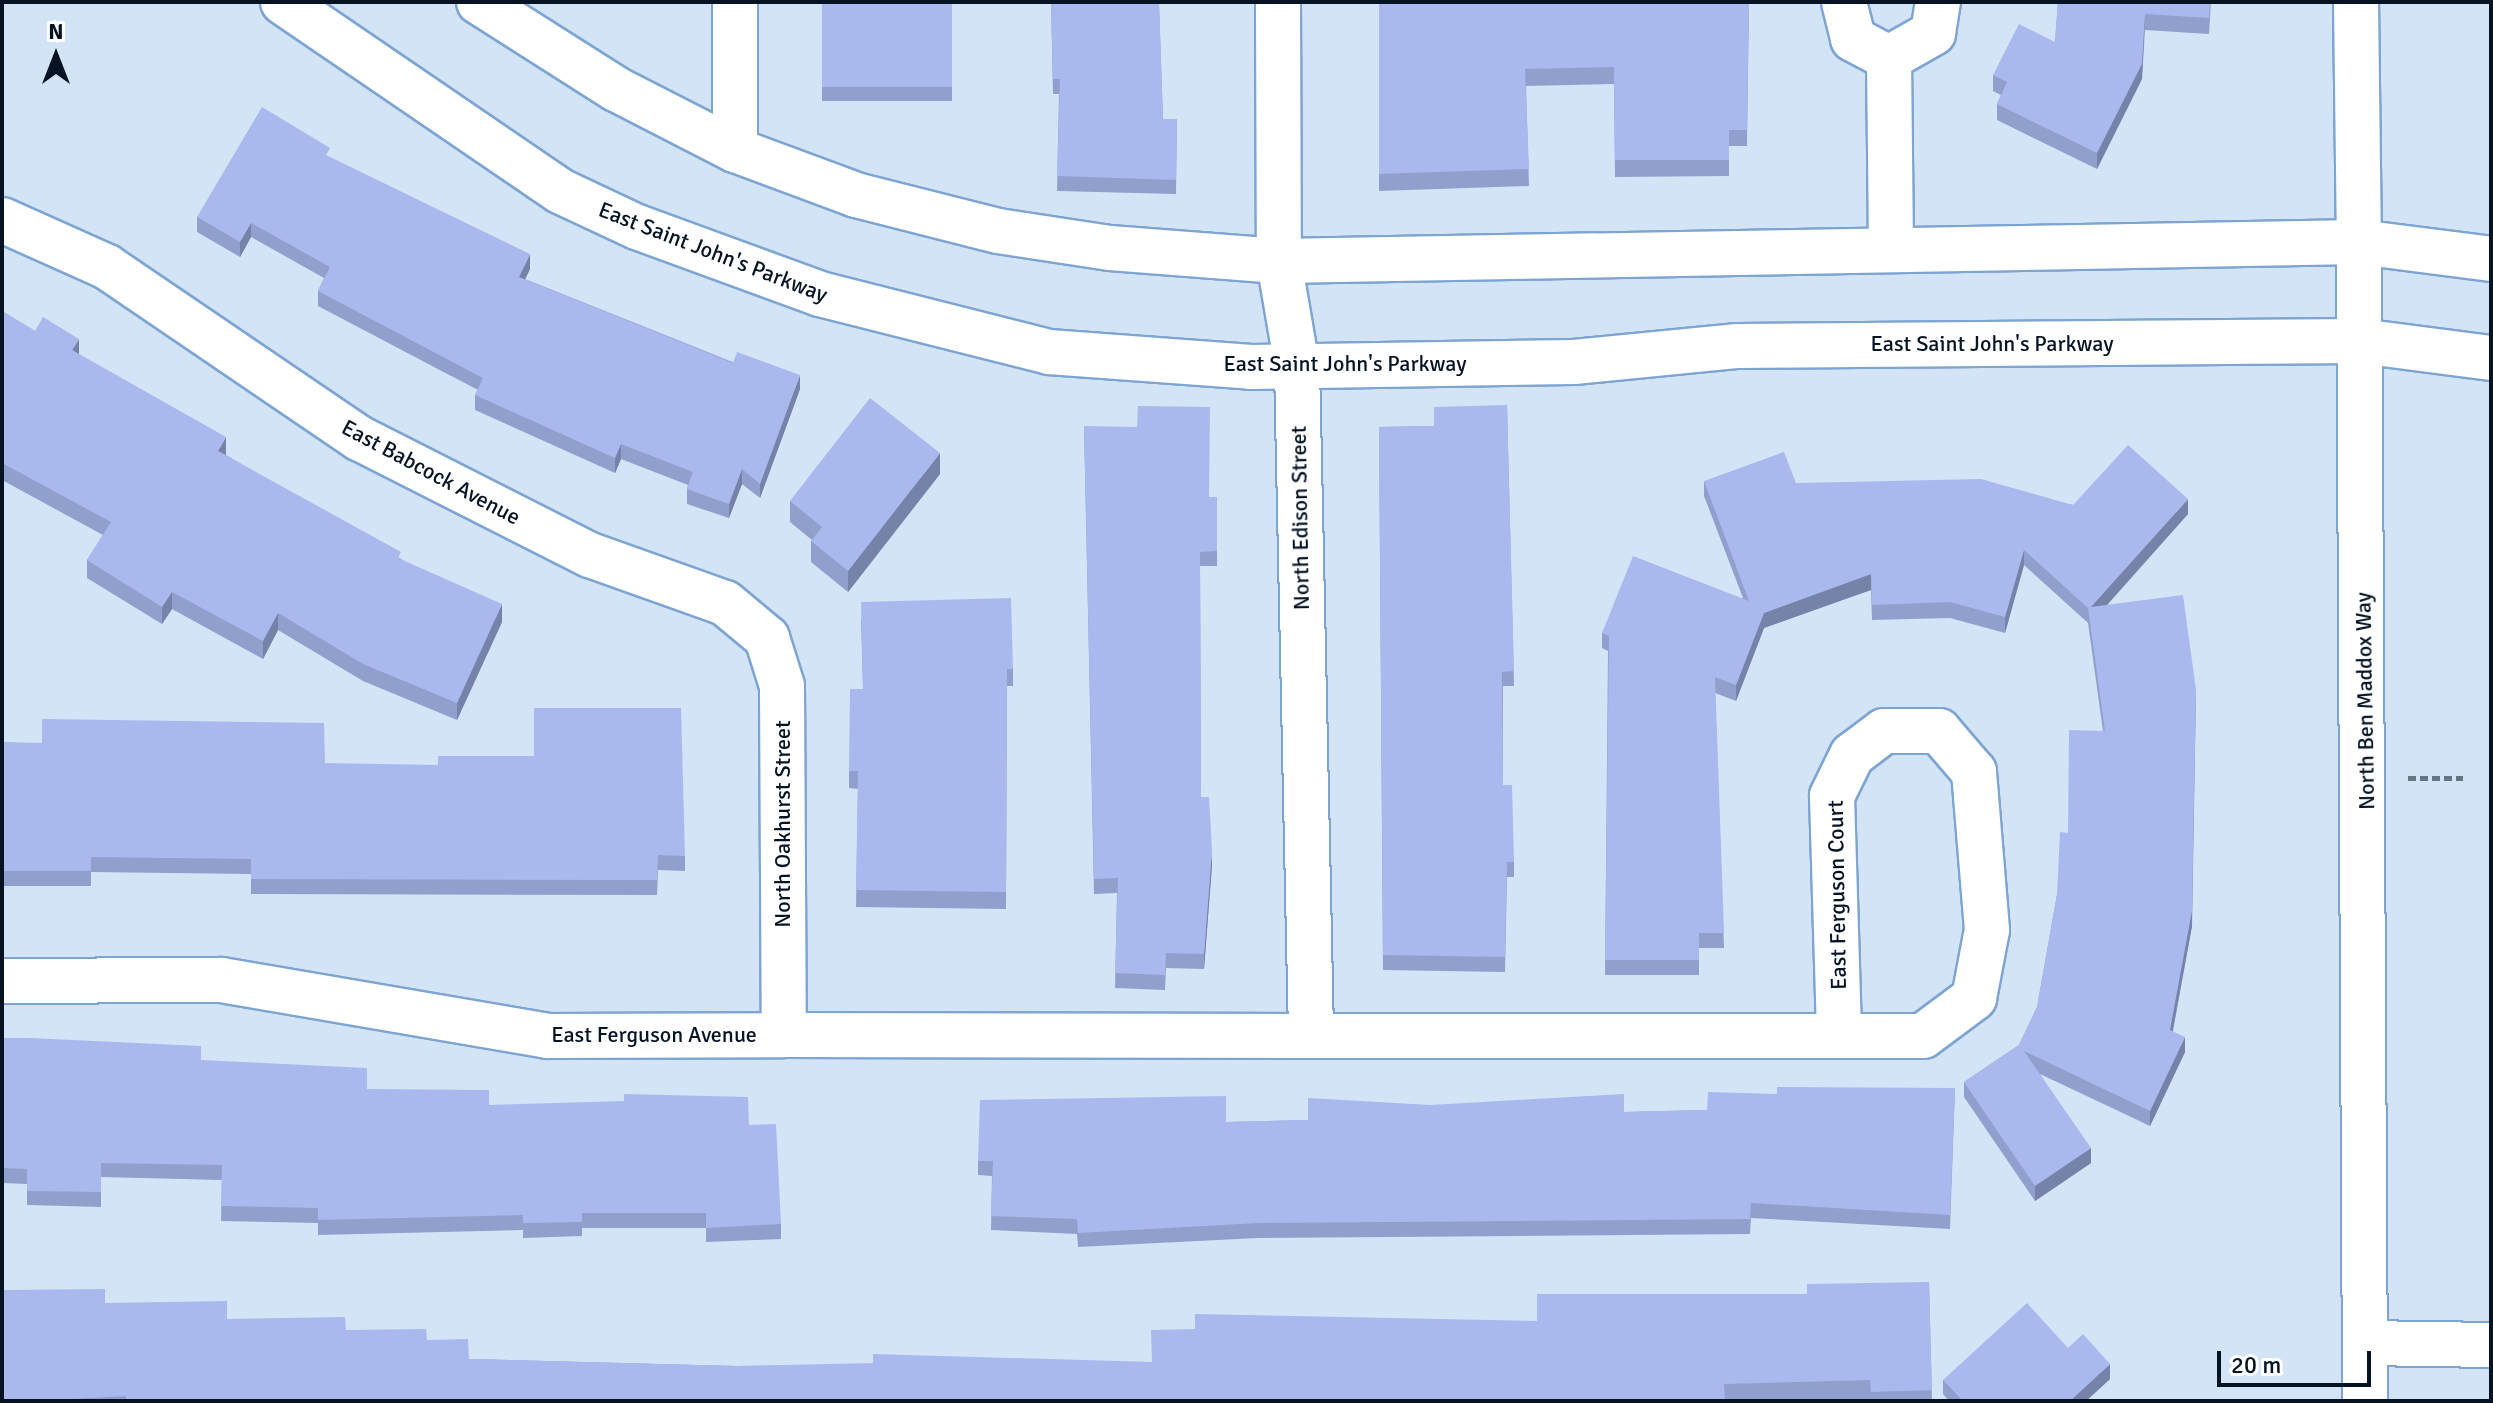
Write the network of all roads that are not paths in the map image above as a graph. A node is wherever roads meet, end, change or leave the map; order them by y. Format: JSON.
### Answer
{"nodes":[{"id":1,"x":283,"y":2,"type":"edge"},
{"id":2,"x":479,"y":2,"type":"edge"},
{"id":3,"x":735,"y":2,"type":"edge"},
{"id":4,"x":1278,"y":2,"type":"edge"},
{"id":5,"x":1844,"y":2,"type":"edge"},
{"id":6,"x":1938,"y":2,"type":"edge"},
{"id":7,"x":2356,"y":2,"type":"edge"},
{"id":8,"x":1889,"y":58,"type":"junction"},
{"id":9,"x":735,"y":150,"type":"junction"},
{"id":10,"x":2,"y":220,"type":"edge"},
{"id":11,"x":2359,"y":242,"type":"junction"},
{"id":12,"x":1891,"y":246,"type":"junction"},
{"id":13,"x":2491,"y":259,"type":"edge"},
{"id":14,"x":1279,"y":261,"type":"junction"},
{"id":15,"x":2360,"y":341,"type":"junction"},
{"id":16,"x":2491,"y":358,"type":"edge"},
{"id":17,"x":1297,"y":366,"type":"junction"},
{"id":18,"x":750,"y":622,"type":"joint"},
{"id":19,"x":2,"y":981,"type":"edge"},
{"id":20,"x":784,"y":1035,"type":"junction"},
{"id":21,"x":1311,"y":1036,"type":"junction"},
{"id":22,"x":1839,"y":1036,"type":"junction"},
{"id":23,"x":2365,"y":1343,"type":"junction"},
{"id":24,"x":2491,"y":1345,"type":"edge"},
{"id":25,"x":2365,"y":1401,"type":"edge"}],
"edges":[{"from":1,"to":17,"type":"street","name":"East Saint John's Parkway"},
{"from":2,"to":9,"type":"street"},
{"from":3,"to":9,"type":"street"},
{"from":4,"to":14,"type":"street","name":"North Edison Street"},
{"from":5,"to":8,"type":"street"},
{"from":6,"to":8,"type":"street"},
{"from":7,"to":11,"type":"street","name":"North Ben Maddox Way"},
{"from":8,"to":12,"type":"street"},
{"from":9,"to":14,"type":"street"},
{"from":10,"to":18,"type":"street","name":"East Babcock Avenue"},
{"from":11,"to":12,"type":"street"},
{"from":11,"to":13,"type":"street"},
{"from":11,"to":15,"type":"street","name":"North Ben Maddox Way"},
{"from":12,"to":14,"type":"street"},
{"from":14,"to":17,"type":"street","name":"North Edison Street"},
{"from":15,"to":16,"type":"street","name":"East Saint John's Parkway"},
{"from":15,"to":17,"type":"street","name":"East Saint John's Parkway"},
{"from":15,"to":23,"type":"street","name":"North Ben Maddox Way"},
{"from":17,"to":21,"type":"street","name":"North Edison Street"},
{"from":18,"to":20,"type":"street","name":"North Oakhurst Street"},
{"from":19,"to":20,"type":"street","name":"East Ferguson Avenue"},
{"from":20,"to":21,"type":"street","name":"East Ferguson Avenue"},
{"from":21,"to":22,"type":"street","name":"East Ferguson Court"},
{"from":22,"to":22,"type":"street","name":"East Ferguson Court"},
{"from":23,"to":24,"type":"street"},
{"from":23,"to":25,"type":"street","name":"North Ben Maddox Way"}]}
